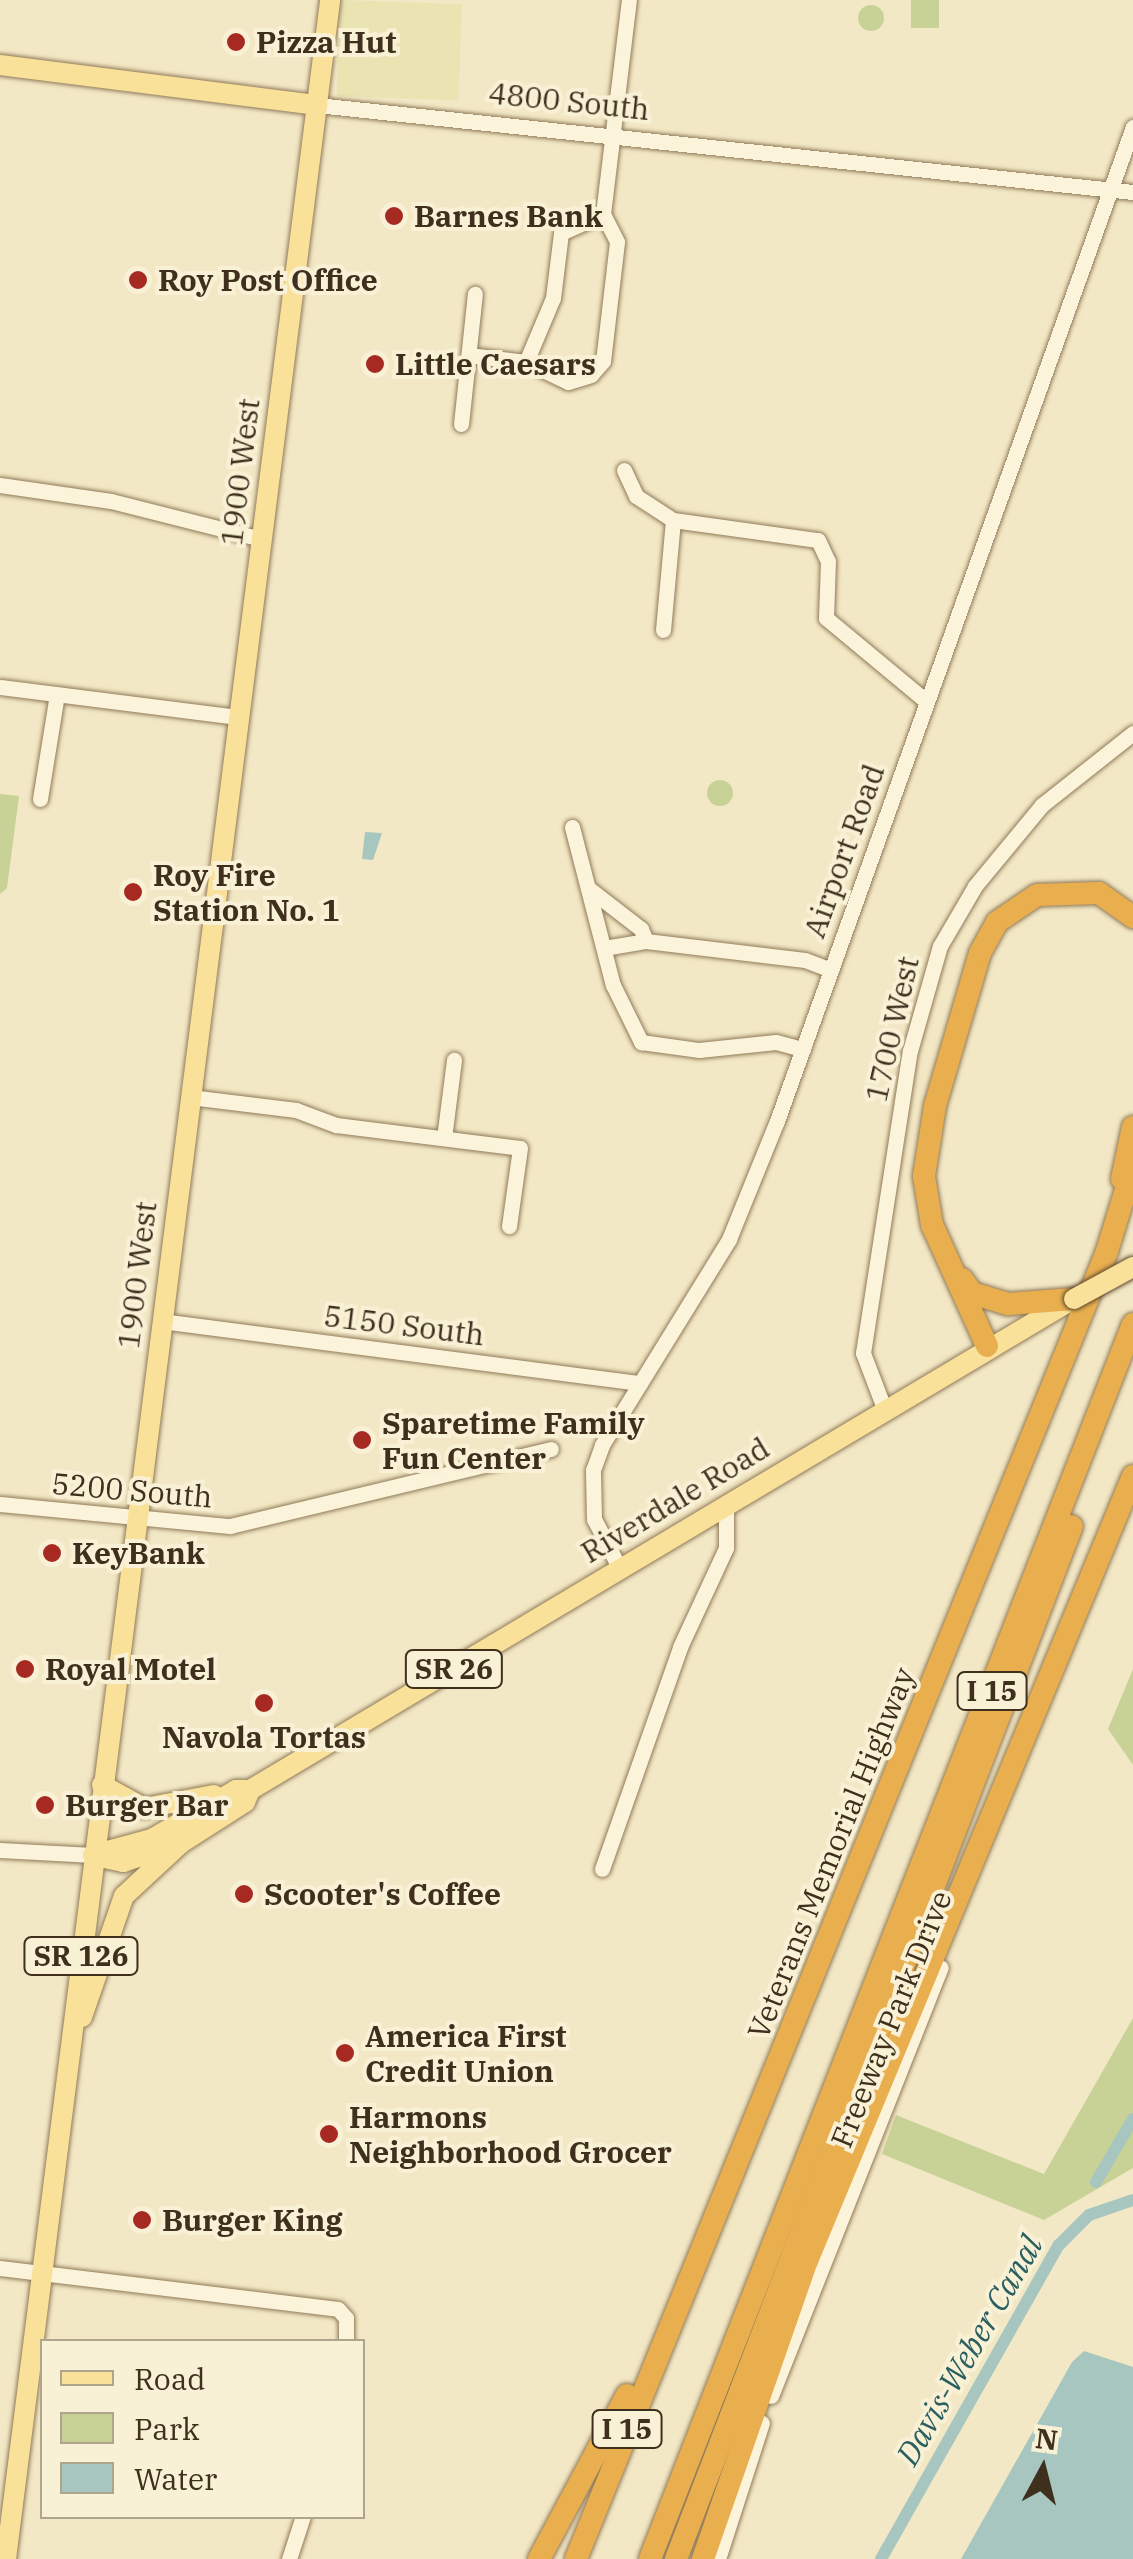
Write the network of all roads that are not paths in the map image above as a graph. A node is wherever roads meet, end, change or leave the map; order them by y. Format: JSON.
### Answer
{"nodes":[{"id":1,"x":330,"y":0,"type":"edge"},
{"id":2,"x":629,"y":0,"type":"edge"},
{"id":3,"x":0,"y":66,"type":"edge"},
{"id":4,"x":317,"y":104,"type":"junction"},
{"id":5,"x":1133,"y":127,"type":"edge"},
{"id":6,"x":614,"y":135,"type":"junction"},
{"id":7,"x":1110,"y":191,"type":"junction"},
{"id":8,"x":1133,"y":192,"type":"edge"},
{"id":9,"x":603,"y":214,"type":"junction"},
{"id":10,"x":475,"y":294,"type":"dead end"},
{"id":11,"x":469,"y":355,"type":"junction"},
{"id":12,"x":526,"y":362,"type":"junction"},
{"id":13,"x":461,"y":424,"type":"dead end"},
{"id":14,"x":624,"y":470,"type":"dead end"},
{"id":15,"x":0,"y":485,"type":"edge"},
{"id":16,"x":673,"y":520,"type":"junction"},
{"id":17,"x":261,"y":540,"type":"junction"},
{"id":18,"x":663,"y":630,"type":"dead end"},
{"id":19,"x":0,"y":687,"type":"edge"},
{"id":20,"x":57,"y":694,"type":"junction"},
{"id":21,"x":927,"y":702,"type":"junction"},
{"id":22,"x":238,"y":717,"type":"junction"},
{"id":23,"x":1133,"y":734,"type":"edge"},
{"id":24,"x":40,"y":799,"type":"dead end"},
{"id":25,"x":572,"y":827,"type":"dead end"},
{"id":26,"x":588,"y":888,"type":"junction"},
{"id":27,"x":1133,"y":916,"type":"edge"},
{"id":28,"x":646,"y":941,"type":"junction"},
{"id":29,"x":604,"y":948,"type":"junction"},
{"id":30,"x":830,"y":970,"type":"junction"},
{"id":31,"x":802,"y":1049,"type":"junction"},
{"id":32,"x":454,"y":1060,"type":"dead end"},
{"id":33,"x":190,"y":1097,"type":"junction"},
{"id":34,"x":1133,"y":1127,"type":"edge"},
{"id":35,"x":444,"y":1138,"type":"junction"},
{"id":36,"x":1133,"y":1166,"type":"edge"},
{"id":37,"x":509,"y":1226,"type":"dead end"},
{"id":38,"x":1108,"y":1251,"type":"junction"},
{"id":39,"x":948,"y":1260,"type":"junction"},
{"id":40,"x":1133,"y":1267,"type":"edge"},
{"id":41,"x":1074,"y":1298,"type":"junction"},
{"id":42,"x":161,"y":1321,"type":"junction"},
{"id":43,"x":1133,"y":1324,"type":"edge"},
{"id":44,"x":987,"y":1346,"type":"junction"},
{"id":45,"x":1118,"y":1367,"type":"junction"},
{"id":46,"x":640,"y":1383,"type":"junction"},
{"id":47,"x":884,"y":1408,"type":"junction"},
{"id":48,"x":551,"y":1449,"type":"dead end"},
{"id":49,"x":1133,"y":1476,"type":"edge"},
{"id":50,"x":0,"y":1504,"type":"edge"},
{"id":51,"x":726,"y":1505,"type":"junction"},
{"id":52,"x":1132,"y":1512,"type":"edge"},
{"id":53,"x":136,"y":1521,"type":"junction"},
{"id":54,"x":620,"y":1569,"type":"junction"},
{"id":55,"x":102,"y":1784,"type":"junction"},
{"id":56,"x":243,"y":1790,"type":"junction"},
{"id":57,"x":182,"y":1842,"type":"junction"},
{"id":58,"x":0,"y":1850,"type":"edge"},
{"id":59,"x":93,"y":1855,"type":"junction"},
{"id":60,"x":602,"y":1869,"type":"dead end"},
{"id":61,"x":68,"y":2056,"type":"junction"},
{"id":62,"x":0,"y":2268,"type":"edge"},
{"id":63,"x":42,"y":2273,"type":"junction"},
{"id":64,"x":678,"y":2300,"type":"junction"},
{"id":65,"x":346,"y":2339,"type":"edge"},
{"id":66,"x":302,"y":2519,"type":"edge"},
{"id":67,"x":5,"y":2549,"type":"edge"},
{"id":68,"x":289,"y":2559,"type":"edge"},
{"id":69,"x":540,"y":2559,"type":"edge"},
{"id":70,"x":576,"y":2559,"type":"edge"},
{"id":71,"x":650,"y":2559,"type":"edge"},
{"id":72,"x":676,"y":2559,"type":"edge"},
{"id":73,"x":703,"y":2559,"type":"edge"},
{"id":74,"x":718,"y":2559,"type":"edge"}],
"edges":[{"from":1,"to":4,"type":"main road","name":"1900 West","number":"SR 126"},
{"from":2,"to":6,"type":"street"},
{"from":3,"to":4,"type":"main road","name":"4800 South"},
{"from":4,"to":6,"type":"street","name":"4800 South"},
{"from":4,"to":17,"type":"main road","name":"1900 West","number":"SR 126"},
{"from":5,"to":7,"type":"street","name":"Airport Road"},
{"from":6,"to":7,"type":"street","name":"4800 South"},
{"from":6,"to":9,"type":"street"},
{"from":7,"to":8,"type":"street","name":"4800 South"},
{"from":7,"to":21,"type":"street","name":"Airport Road"},
{"from":9,"to":12,"type":"street"},
{"from":9,"to":12,"type":"street"},
{"from":10,"to":11,"type":"street"},
{"from":11,"to":12,"type":"street"},
{"from":11,"to":13,"type":"street"},
{"from":14,"to":16,"type":"street"},
{"from":15,"to":17,"type":"street"},
{"from":16,"to":18,"type":"street"},
{"from":16,"to":21,"type":"street"},
{"from":17,"to":22,"type":"main road","name":"1900 West","number":"SR 126"},
{"from":19,"to":20,"type":"street"},
{"from":20,"to":22,"type":"street"},
{"from":20,"to":24,"type":"street"},
{"from":21,"to":30,"type":"street","name":"Airport Road"},
{"from":22,"to":33,"type":"main road","name":"1900 West","number":"SR 126"},
{"from":23,"to":47,"type":"street","name":"1700 West"},
{"from":25,"to":26,"type":"street"},
{"from":26,"to":28,"type":"street"},
{"from":26,"to":29,"type":"street"},
{"from":27,"to":39,"type":"highway"},
{"from":28,"to":29,"type":"street"},
{"from":28,"to":30,"type":"street"},
{"from":29,"to":31,"type":"street"},
{"from":30,"to":31,"type":"street","name":"Airport Road"},
{"from":31,"to":46,"type":"street","name":"Airport Road"},
{"from":32,"to":35,"type":"street"},
{"from":33,"to":35,"type":"street"},
{"from":33,"to":42,"type":"main road","name":"1900 West","number":"SR 126"},
{"from":34,"to":38,"type":"highway"},
{"from":35,"to":37,"type":"street"},
{"from":36,"to":38,"type":"highway","name":"Veterans Memorial Highway","number":"I 15"},
{"from":38,"to":64,"type":"highway","name":"Veterans Memorial Highway","number":"I 15"},
{"from":39,"to":41,"type":"highway"},
{"from":39,"to":44,"type":"highway"},
{"from":40,"to":41,"type":"main road","name":"Riverdale Road","number":"SR 26","bridge":true},
{"from":41,"to":44,"type":"main road","name":"Riverdale Road","number":"SR 26"},
{"from":42,"to":46,"type":"street","name":"5150 South"},
{"from":42,"to":53,"type":"main road","name":"1900 West","number":"SR 126"},
{"from":43,"to":45,"type":"highway","number":"I 15"},
{"from":44,"to":47,"type":"main road","name":"Riverdale Road","number":"SR 26"},
{"from":45,"to":71,"type":"highway","number":"I 15"},
{"from":45,"to":72,"type":"highway"},
{"from":46,"to":54,"type":"street","name":"Airport Road"},
{"from":47,"to":51,"type":"main road","name":"Riverdale Road","number":"SR 26"},
{"from":48,"to":53,"type":"street","name":"5200 South"},
{"from":49,"to":73,"type":"highway"},
{"from":50,"to":53,"type":"street","name":"5200 South"},
{"from":51,"to":54,"type":"main road","name":"Riverdale Road","number":"SR 26"},
{"from":51,"to":60,"type":"street"},
{"from":52,"to":74,"type":"street","name":"Freeway Park Drive"},
{"from":53,"to":55,"type":"main road","name":"1900 West","number":"SR 126"},
{"from":54,"to":56,"type":"main road","name":"Riverdale Road","number":"SR 26"},
{"from":55,"to":56,"type":"main road"},
{"from":55,"to":59,"type":"main road","name":"1900 West","number":"SR 126"},
{"from":56,"to":57,"type":"main road","name":"Riverdale Road","number":"SR 26"},
{"from":56,"to":59,"type":"main road","name":"Riverdale Road","number":"SR 26"},
{"from":57,"to":59,"type":"main road","name":"Riverdale Road","number":"SR 26"},
{"from":57,"to":61,"type":"main road"},
{"from":58,"to":59,"type":"street"},
{"from":59,"to":61,"type":"main road","name":"1900 West","number":"SR 126"},
{"from":61,"to":63,"type":"main road","name":"1900 West","number":"SR 126"},
{"from":62,"to":63,"type":"street"},
{"from":63,"to":65,"type":"street"},
{"from":63,"to":67,"type":"main road","name":"1900 West","number":"SR 126"},
{"from":64,"to":69,"type":"highway"},
{"from":64,"to":70,"type":"highway","name":"Veterans Memorial Highway","number":"I 15"},
{"from":66,"to":68,"type":"street"}]}
